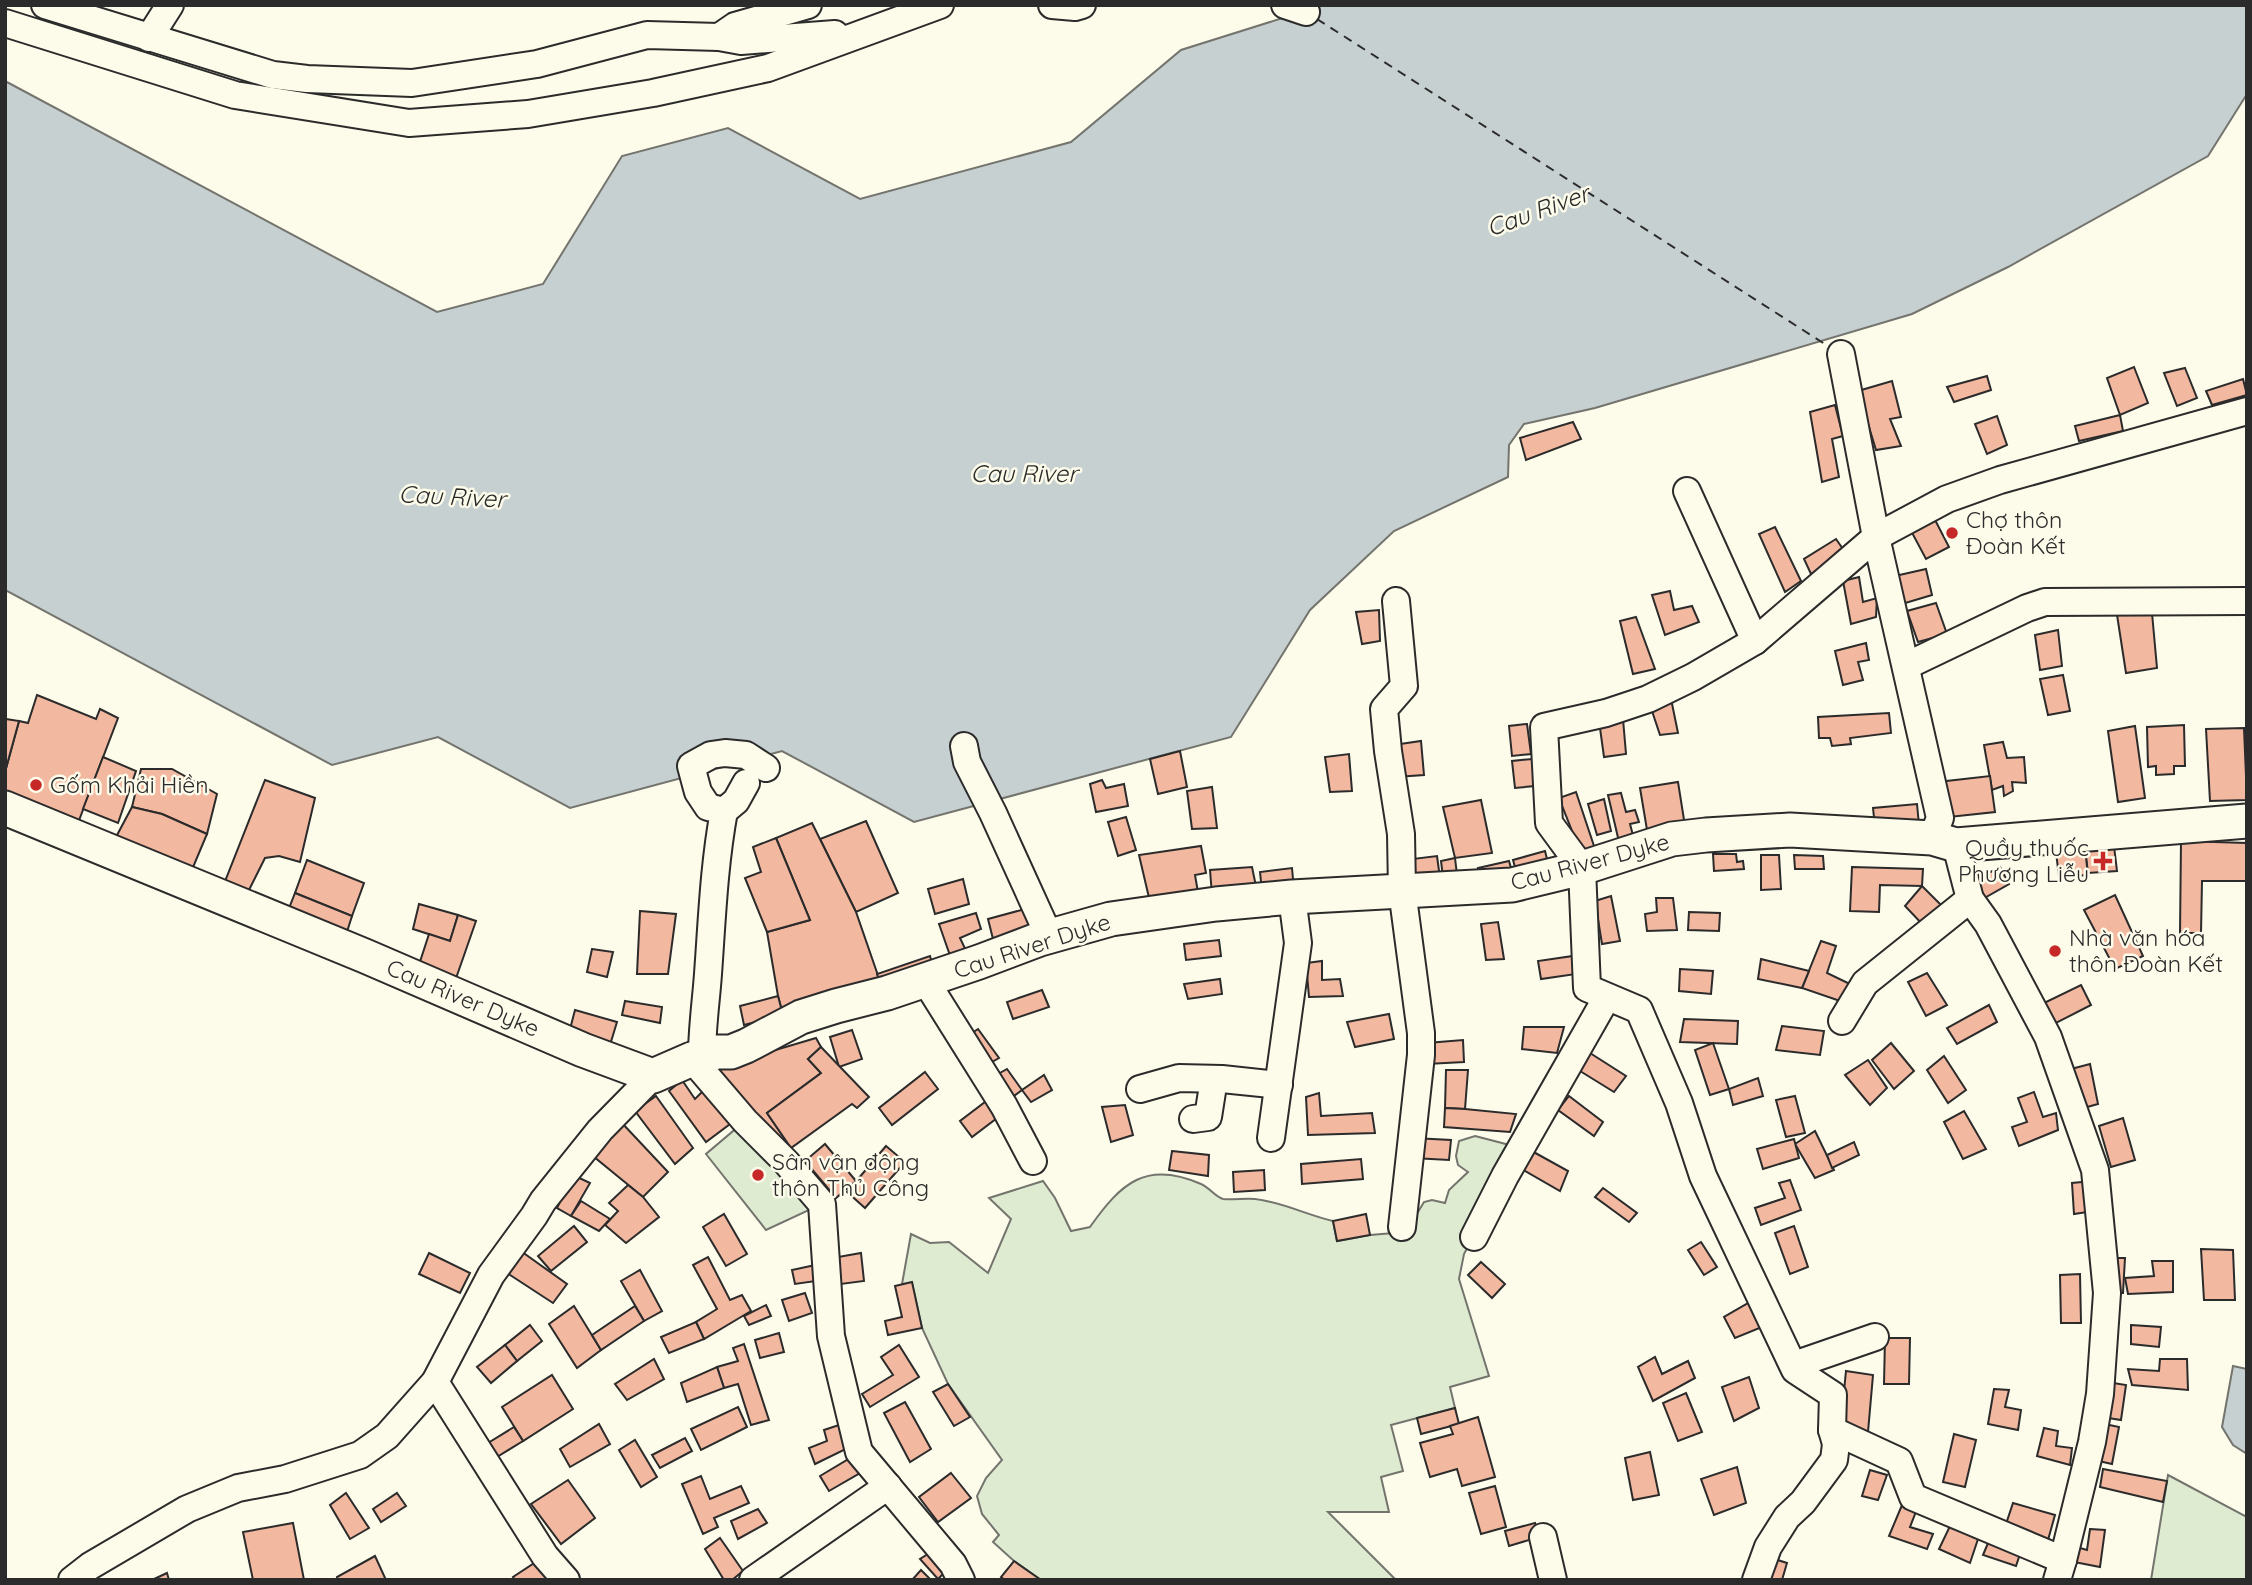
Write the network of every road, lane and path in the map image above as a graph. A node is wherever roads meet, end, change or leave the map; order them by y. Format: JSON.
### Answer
{"nodes":[{"id":1,"x":45,"y":5,"type":"edge"},
{"id":2,"x":170,"y":5,"type":"edge"},
{"id":3,"x":808,"y":5,"type":"edge"},
{"id":4,"x":940,"y":5,"type":"edge"},
{"id":5,"x":1052,"y":5,"type":"edge"},
{"id":6,"x":1082,"y":5,"type":"edge"},
{"id":7,"x":5,"y":23,"type":"edge"},
{"id":8,"x":864,"y":32,"type":"junction"},
{"id":9,"x":719,"y":37,"type":"junction"},
{"id":10,"x":149,"y":38,"type":"junction"},
{"id":11,"x":307,"y":79,"type":"junction"},
{"id":12,"x":298,"y":106,"type":"junction"},
{"id":13,"x":1841,"y":354,"type":"dead end"},
{"id":14,"x":2247,"y":411,"type":"edge"},
{"id":15,"x":1687,"y":491,"type":"dead end"},
{"id":16,"x":1876,"y":537,"type":"junction"},
{"id":17,"x":1396,"y":601,"type":"dead end"},
{"id":18,"x":2247,"y":601,"type":"edge"},
{"id":19,"x":1755,"y":641,"type":"junction"},
{"id":20,"x":1906,"y":666,"type":"junction"},
{"id":21,"x":964,"y":746,"type":"dead end"},
{"id":22,"x":5,"y":808,"type":"edge"},
{"id":23,"x":724,"y":811,"type":"junction"},
{"id":24,"x":2247,"y":821,"type":"edge"},
{"id":25,"x":1944,"y":841,"type":"junction"},
{"id":26,"x":1582,"y":868,"type":"junction"},
{"id":27,"x":1402,"y":890,"type":"junction"},
{"id":28,"x":1292,"y":897,"type":"junction"},
{"id":29,"x":1970,"y":899,"type":"junction"},
{"id":30,"x":1049,"y":936,"type":"junction"},
{"id":31,"x":925,"y":980,"type":"junction"},
{"id":32,"x":1607,"y":997,"type":"junction"},
{"id":33,"x":1842,"y":1021,"type":"dead end"},
{"id":34,"x":697,"y":1057,"type":"junction"},
{"id":35,"x":653,"y":1076,"type":"junction"},
{"id":36,"x":1214,"y":1079,"type":"junction"},
{"id":37,"x":1279,"y":1085,"type":"junction"},
{"id":38,"x":1140,"y":1088,"type":"dead end"},
{"id":39,"x":1193,"y":1119,"type":"dead end"},
{"id":40,"x":1271,"y":1138,"type":"dead end"},
{"id":41,"x":1033,"y":1161,"type":"dead end"},
{"id":42,"x":1402,"y":1227,"type":"dead end"},
{"id":43,"x":1474,"y":1237,"type":"dead end"},
{"id":44,"x":1875,"y":1337,"type":"dead end"},
{"id":45,"x":1794,"y":1365,"type":"junction"},
{"id":46,"x":435,"y":1382,"type":"junction"},
{"id":47,"x":1832,"y":1430,"type":"junction"},
{"id":48,"x":888,"y":1486,"type":"junction"},
{"id":49,"x":1543,"y":1537,"type":"dead end"},
{"id":50,"x":2060,"y":1570,"type":"edge"},
{"id":51,"x":72,"y":1580,"type":"edge"},
{"id":52,"x":566,"y":1580,"type":"edge"},
{"id":53,"x":753,"y":1580,"type":"edge"},
{"id":54,"x":961,"y":1580,"type":"edge"},
{"id":55,"x":1553,"y":1580,"type":"edge"},
{"id":56,"x":1756,"y":1580,"type":"edge"}],
"edges":[{"from":1,"to":10,"type":"street"},
{"from":2,"to":10,"type":"street"},
{"from":3,"to":9,"type":"street"},
{"from":4,"to":8,"type":"street"},
{"from":5,"to":6,"type":"street"},
{"from":7,"to":12,"type":"street"},
{"from":8,"to":9,"type":"street"},
{"from":8,"to":12,"type":"street"},
{"from":9,"to":11,"type":"street"},
{"from":10,"to":11,"type":"street"},
{"from":11,"to":12,"type":"street"},
{"from":13,"to":16,"type":"street"},
{"from":14,"to":16,"type":"street"},
{"from":15,"to":19,"type":"street"},
{"from":16,"to":19,"type":"street"},
{"from":16,"to":20,"type":"street"},
{"from":17,"to":27,"type":"street"},
{"from":18,"to":20,"type":"street"},
{"from":19,"to":26,"type":"street"},
{"from":20,"to":25,"type":"street"},
{"from":21,"to":30,"type":"street"},
{"from":22,"to":35,"type":"main road","name":"Cau River Dyke"},
{"from":23,"to":23,"type":"street"},
{"from":23,"to":34,"type":"street"},
{"from":24,"to":25,"type":"main road","name":"Cau River Dyke"},
{"from":25,"to":26,"type":"main road","name":"Cau River Dyke"},
{"from":25,"to":29,"type":"street"},
{"from":26,"to":27,"type":"main road","name":"Cau River Dyke"},
{"from":26,"to":32,"type":"street"},
{"from":27,"to":28,"type":"main road","name":"Cau River Dyke"},
{"from":27,"to":42,"type":"street"},
{"from":28,"to":30,"type":"main road","name":"Cau River Dyke"},
{"from":28,"to":37,"type":"street"},
{"from":29,"to":33,"type":"street"},
{"from":29,"to":50,"type":"street"},
{"from":30,"to":31,"type":"main road","name":"Cau River Dyke"},
{"from":31,"to":34,"type":"main road","name":"Cau River Dyke"},
{"from":31,"to":41,"type":"street"},
{"from":32,"to":43,"type":"street"},
{"from":32,"to":45,"type":"street"},
{"from":34,"to":35,"type":"main road","name":"Cau River Dyke"},
{"from":34,"to":48,"type":"street"},
{"from":35,"to":46,"type":"street"},
{"from":36,"to":37,"type":"street"},
{"from":36,"to":38,"type":"street"},
{"from":36,"to":39,"type":"street"},
{"from":37,"to":40,"type":"street"},
{"from":44,"to":45,"type":"street"},
{"from":45,"to":47,"type":"street"},
{"from":46,"to":51,"type":"street"},
{"from":46,"to":52,"type":"street"},
{"from":47,"to":50,"type":"street"},
{"from":47,"to":56,"type":"street"},
{"from":48,"to":53,"type":"street"},
{"from":48,"to":54,"type":"street"},
{"from":49,"to":55,"type":"street"}]}
